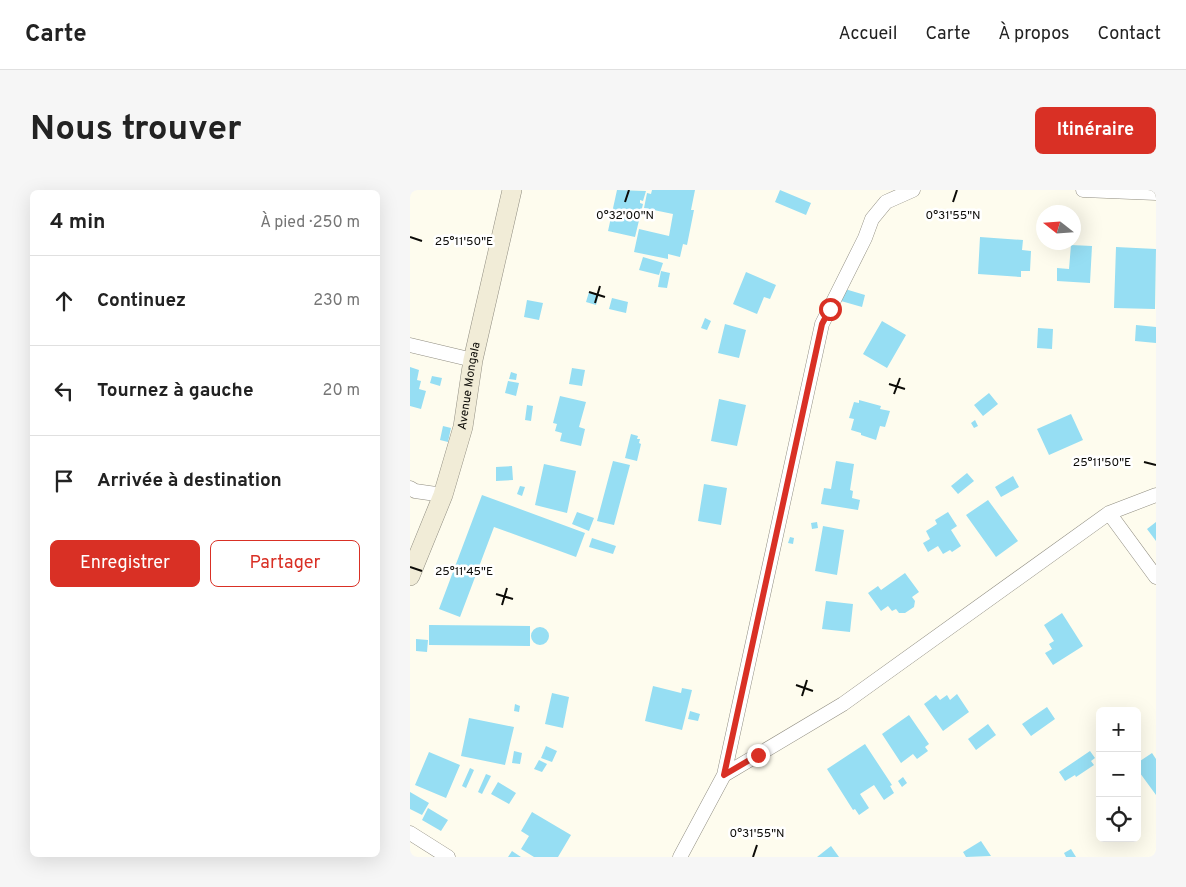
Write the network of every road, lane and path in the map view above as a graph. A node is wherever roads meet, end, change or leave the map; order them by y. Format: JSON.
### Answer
{"nodes":[{"id":1,"x":512,"y":190,"type":"edge"},
{"id":2,"x":912,"y":190,"type":"edge"},
{"id":3,"x":1083,"y":190,"type":"edge"},
{"id":4,"x":1156,"y":193,"type":"edge"},
{"id":5,"x":410,"y":345,"type":"edge"},
{"id":6,"x":473,"y":360,"type":"junction"},
{"id":7,"x":410,"y":488,"type":"edge"},
{"id":8,"x":442,"y":495,"type":"junction"},
{"id":9,"x":1156,"y":495,"type":"edge"},
{"id":10,"x":1109,"y":513,"type":"junction"},
{"id":11,"x":410,"y":576,"type":"edge"},
{"id":12,"x":1156,"y":577,"type":"edge"},
{"id":13,"x":724,"y":775,"type":"junction"},
{"id":14,"x":410,"y":834,"type":"edge"},
{"id":15,"x":448,"y":857,"type":"edge"},
{"id":16,"x":680,"y":857,"type":"edge"}],
"edges":[{"from":1,"to":6,"type":"street","name":"Avenue Mongala"},
{"from":2,"to":13,"type":"street"},
{"from":3,"to":4,"type":"street"},
{"from":5,"to":6,"type":"street"},
{"from":6,"to":8,"type":"street","name":"Avenue Mongala"},
{"from":7,"to":8,"type":"street"},
{"from":8,"to":11,"type":"street","name":"Avenue Mongala"},
{"from":9,"to":10,"type":"street"},
{"from":10,"to":12,"type":"street"},
{"from":10,"to":13,"type":"street"},
{"from":13,"to":16,"type":"street"},
{"from":14,"to":15,"type":"street"}]}
